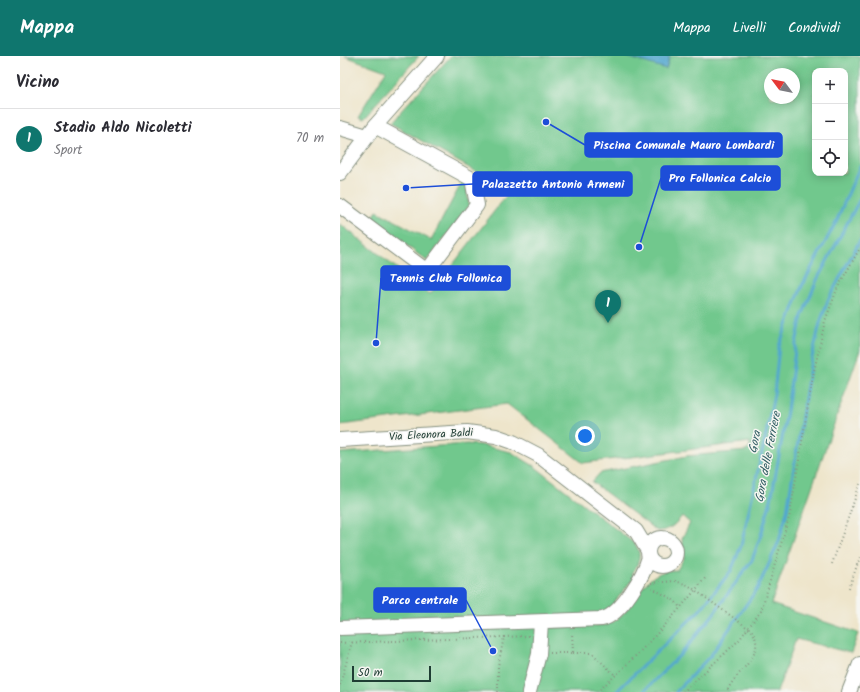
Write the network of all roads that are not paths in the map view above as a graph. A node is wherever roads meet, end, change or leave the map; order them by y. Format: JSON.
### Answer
{"nodes":[{"id":1,"x":437,"y":56,"type":"edge"},
{"id":2,"x":340,"y":128,"type":"edge"},
{"id":3,"x":371,"y":131,"type":"junction"},
{"id":4,"x":340,"y":173,"type":"edge"},
{"id":5,"x":340,"y":206,"type":"edge"},
{"id":6,"x":340,"y":440,"type":"edge"},
{"id":7,"x":636,"y":531,"type":"junction"},
{"id":8,"x":657,"y":538,"type":"junction"},
{"id":9,"x":648,"y":554,"type":"junction"},
{"id":10,"x":662,"y":566,"type":"junction"},
{"id":11,"x":644,"y":581,"type":"junction"},
{"id":12,"x":539,"y":626,"type":"junction"},
{"id":13,"x":340,"y":628,"type":"edge"},
{"id":14,"x":859,"y":667,"type":"edge"},
{"id":15,"x":529,"y":692,"type":"edge"},
{"id":16,"x":849,"y":692,"type":"edge"}],
"edges":[{"from":1,"to":3,"type":"street"},
{"from":2,"to":3,"type":"street"},
{"from":3,"to":4,"type":"street"},
{"from":3,"to":5,"type":"street"},
{"from":6,"to":7,"type":"street","name":"Via Eleonora Baldi"},
{"from":7,"to":8,"type":"street","name":"Via Eleonora Baldi"},
{"from":7,"to":9,"type":"street","name":"Via Eleonora Baldi"},
{"from":8,"to":9,"type":"street"},
{"from":8,"to":10,"type":"street"},
{"from":9,"to":10,"type":"street"},
{"from":9,"to":11,"type":"street"},
{"from":10,"to":11,"type":"street"},
{"from":11,"to":12,"type":"street"},
{"from":12,"to":13,"type":"street"},
{"from":12,"to":15,"type":"street"},
{"from":14,"to":16,"type":"street"}]}
